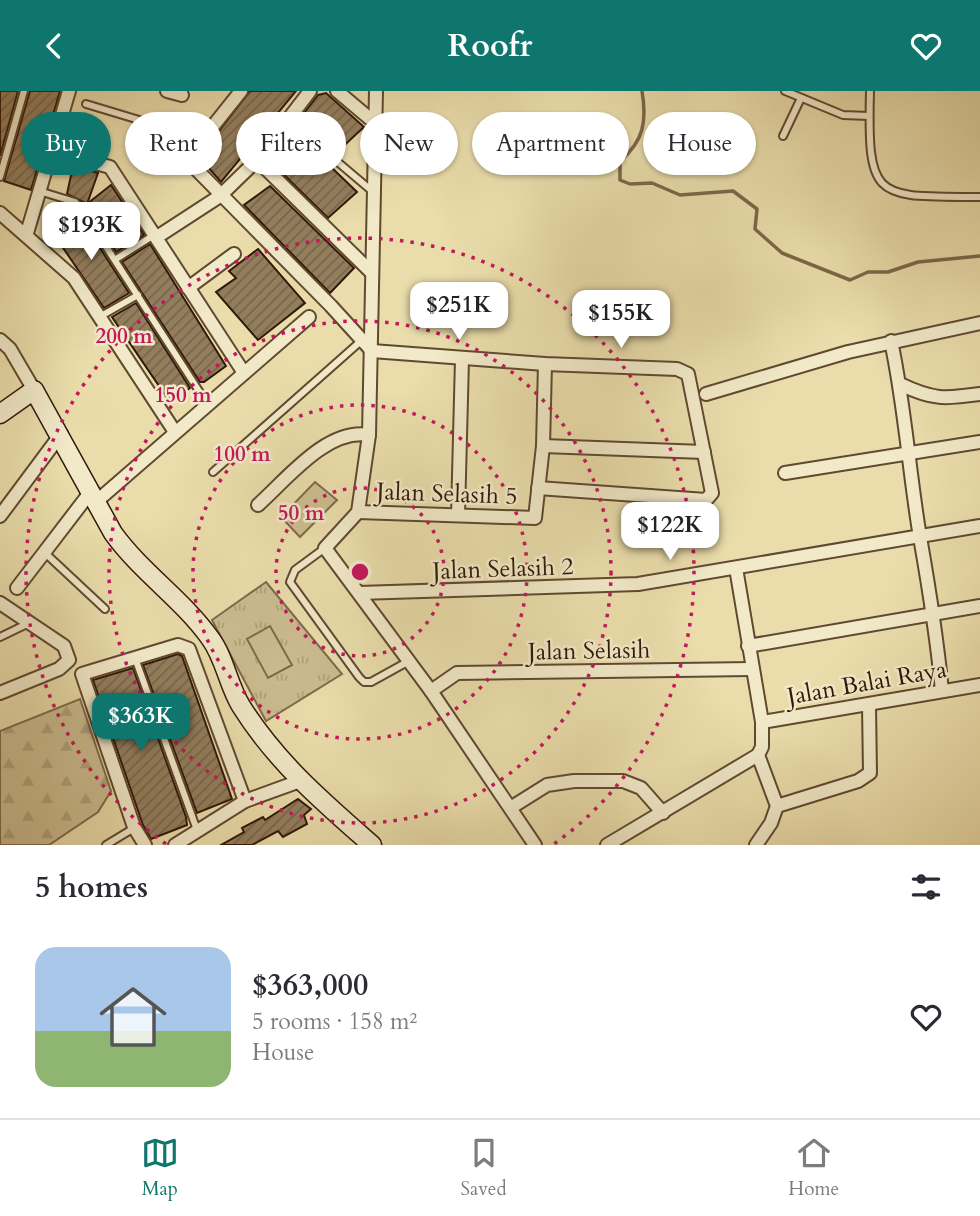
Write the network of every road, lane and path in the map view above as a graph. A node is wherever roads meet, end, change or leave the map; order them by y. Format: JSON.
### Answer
{"nodes":[{"id":1,"x":24,"y":91,"type":"edge"},
{"id":2,"x":69,"y":91,"type":"edge"},
{"id":3,"x":167,"y":91,"type":"edge"},
{"id":4,"x":241,"y":91,"type":"edge"},
{"id":5,"x":310,"y":91,"type":"edge"},
{"id":6,"x":337,"y":91,"type":"edge"},
{"id":7,"x":376,"y":91,"type":"edge"},
{"id":8,"x":785,"y":91,"type":"edge"},
{"id":9,"x":870,"y":91,"type":"edge"},
{"id":10,"x":182,"y":95,"type":"dead end"},
{"id":11,"x":801,"y":98,"type":"junction"},
{"id":12,"x":86,"y":104,"type":"dead end"},
{"id":13,"x":63,"y":112,"type":"edge"},
{"id":14,"x":294,"y":112,"type":"edge"},
{"id":15,"x":362,"y":112,"type":"edge"},
{"id":16,"x":375,"y":112,"type":"edge"},
{"id":17,"x":222,"y":115,"type":"edge"},
{"id":18,"x":125,"y":116,"type":"edge"},
{"id":19,"x":869,"y":116,"type":"junction"},
{"id":20,"x":783,"y":136,"type":"dead end"},
{"id":21,"x":111,"y":168,"type":"edge"},
{"id":22,"x":346,"y":169,"type":"edge"},
{"id":23,"x":44,"y":175,"type":"edge"},
{"id":24,"x":200,"y":175,"type":"edge"},
{"id":25,"x":242,"y":175,"type":"edge"},
{"id":26,"x":272,"y":175,"type":"edge"},
{"id":27,"x":373,"y":175,"type":"edge"},
{"id":28,"x":0,"y":177,"type":"edge"},
{"id":29,"x":39,"y":191,"type":"junction"},
{"id":30,"x":373,"y":192,"type":"junction"},
{"id":31,"x":220,"y":196,"type":"junction"},
{"id":32,"x":980,"y":197,"type":"edge"},
{"id":33,"x":0,"y":213,"type":"edge"},
{"id":34,"x":27,"y":233,"type":"junction"},
{"id":35,"x":156,"y":235,"type":"junction"},
{"id":36,"x":234,"y":254,"type":"dead end"},
{"id":37,"x":116,"y":259,"type":"junction"},
{"id":38,"x":371,"y":272,"type":"junction"},
{"id":39,"x":188,"y":288,"type":"junction"},
{"id":40,"x":138,"y":295,"type":"junction"},
{"id":41,"x":101,"y":316,"type":"junction"},
{"id":42,"x":309,"y":317,"type":"dead end"},
{"id":43,"x":980,"y":323,"type":"edge"},
{"id":44,"x":361,"y":341,"type":"junction"},
{"id":45,"x":891,"y":341,"type":"junction"},
{"id":46,"x":2,"y":343,"type":"edge"},
{"id":47,"x":372,"y":351,"type":"junction"},
{"id":48,"x":462,"y":359,"type":"junction"},
{"id":49,"x":545,"y":364,"type":"junction"},
{"id":50,"x":244,"y":373,"type":"junction"},
{"id":51,"x":900,"y":384,"type":"junction"},
{"id":52,"x":34,"y":390,"type":"junction"},
{"id":53,"x":706,"y":394,"type":"dead end"},
{"id":54,"x":980,"y":394,"type":"edge"},
{"id":55,"x":208,"y":405,"type":"junction"},
{"id":56,"x":0,"y":414,"type":"edge"},
{"id":57,"x":175,"y":432,"type":"junction"},
{"id":58,"x":61,"y":434,"type":"junction"},
{"id":59,"x":369,"y":435,"type":"junction"},
{"id":60,"x":980,"y":442,"type":"edge"},
{"id":61,"x":543,"y":446,"type":"junction"},
{"id":62,"x":704,"y":452,"type":"junction"},
{"id":63,"x":910,"y":452,"type":"junction"},
{"id":64,"x":212,"y":472,"type":"dead end"},
{"id":65,"x":785,"y":473,"type":"dead end"},
{"id":66,"x":538,"y":488,"type":"junction"},
{"id":67,"x":94,"y":495,"type":"junction"},
{"id":68,"x":258,"y":505,"type":"dead end"},
{"id":69,"x":358,"y":512,"type":"junction"},
{"id":70,"x":458,"y":515,"type":"junction"},
{"id":71,"x":0,"y":516,"type":"edge"},
{"id":72,"x":980,"y":526,"type":"edge"},
{"id":73,"x":920,"y":535,"type":"junction"},
{"id":74,"x":325,"y":548,"type":"junction"},
{"id":75,"x":43,"y":551,"type":"junction"},
{"id":76,"x":736,"y":568,"type":"junction"},
{"id":77,"x":17,"y":588,"type":"dead end"},
{"id":78,"x":359,"y":593,"type":"junction"},
{"id":79,"x":0,"y":603,"type":"edge"},
{"id":80,"x":980,"y":606,"type":"edge"},
{"id":81,"x":105,"y":609,"type":"dead end"},
{"id":82,"x":935,"y":613,"type":"junction"},
{"id":83,"x":29,"y":623,"type":"junction"},
{"id":84,"x":0,"y":637,"type":"edge"},
{"id":85,"x":748,"y":646,"type":"junction"},
{"id":86,"x":135,"y":657,"type":"junction"},
{"id":87,"x":409,"y":661,"type":"junction"},
{"id":88,"x":752,"y":669,"type":"junction"},
{"id":89,"x":980,"y":685,"type":"edge"},
{"id":90,"x":431,"y":691,"type":"junction"},
{"id":91,"x":942,"y":691,"type":"junction"},
{"id":92,"x":0,"y":693,"type":"edge"},
{"id":93,"x":869,"y":705,"type":"junction"},
{"id":94,"x":762,"y":722,"type":"junction"},
{"id":95,"x":758,"y":755,"type":"junction"},
{"id":96,"x":300,"y":782,"type":"junction"},
{"id":97,"x":245,"y":801,"type":"junction"},
{"id":98,"x":777,"y":806,"type":"junction"},
{"id":99,"x":512,"y":807,"type":"junction"},
{"id":100,"x":663,"y":813,"type":"junction"},
{"id":101,"x":134,"y":828,"type":"junction"},
{"id":102,"x":197,"y":831,"type":"junction"},
{"id":103,"x":106,"y":845,"type":"edge"},
{"id":104,"x":145,"y":845,"type":"edge"},
{"id":105,"x":176,"y":845,"type":"edge"},
{"id":106,"x":372,"y":845,"type":"edge"},
{"id":107,"x":535,"y":845,"type":"edge"},
{"id":108,"x":607,"y":845,"type":"edge"},
{"id":109,"x":756,"y":845,"type":"edge"}],
"edges":[{"from":1,"to":28,"type":"lane"},
{"from":2,"to":13,"type":"street"},
{"from":3,"to":10,"type":"street"},
{"from":4,"to":17,"type":"street"},
{"from":5,"to":14,"type":"street"},
{"from":6,"to":15,"type":"street"},
{"from":7,"to":16,"type":"street"},
{"from":8,"to":11,"type":"lane"},
{"from":9,"to":19,"type":"lane"},
{"from":11,"to":19,"type":"lane"},
{"from":11,"to":20,"type":"lane"},
{"from":12,"to":18,"type":"lane"},
{"from":19,"to":32,"type":"lane"},
{"from":21,"to":35,"type":"street"},
{"from":22,"to":30,"type":"lane"},
{"from":23,"to":29,"type":"street"},
{"from":24,"to":31,"type":"street"},
{"from":25,"to":31,"type":"street"},
{"from":26,"to":38,"type":"street"},
{"from":27,"to":30,"type":"street"},
{"from":29,"to":34,"type":"street"},
{"from":29,"to":37,"type":"lane"},
{"from":30,"to":38,"type":"street"},
{"from":31,"to":35,"type":"street"},
{"from":31,"to":44,"type":"street"},
{"from":33,"to":34,"type":"street"},
{"from":34,"to":41,"type":"street"},
{"from":35,"to":37,"type":"lane"},
{"from":35,"to":39,"type":"street"},
{"from":36,"to":39,"type":"street"},
{"from":37,"to":40,"type":"lane"},
{"from":38,"to":47,"type":"street"},
{"from":39,"to":50,"type":"street"},
{"from":40,"to":41,"type":"lane"},
{"from":40,"to":55,"type":"lane"},
{"from":41,"to":57,"type":"street"},
{"from":42,"to":50,"type":"street"},
{"from":43,"to":45,"type":"street"},
{"from":44,"to":47,"type":"street"},
{"from":44,"to":64,"type":"lane"},
{"from":45,"to":51,"type":"street"},
{"from":45,"to":53,"type":"street"},
{"from":46,"to":52,"type":"street"},
{"from":47,"to":48,"type":"street"},
{"from":47,"to":59,"type":"street"},
{"from":48,"to":49,"type":"street"},
{"from":48,"to":70,"type":"street"},
{"from":49,"to":61,"type":"street"},
{"from":49,"to":62,"type":"street"},
{"from":50,"to":55,"type":"street"},
{"from":51,"to":54,"type":"street"},
{"from":51,"to":63,"type":"street"},
{"from":52,"to":56,"type":"street"},
{"from":52,"to":58,"type":"street"},
{"from":55,"to":57,"type":"street"},
{"from":57,"to":67,"type":"street"},
{"from":58,"to":67,"type":"street"},
{"from":58,"to":71,"type":"street"},
{"from":59,"to":68,"type":"street"},
{"from":59,"to":69,"type":"street"},
{"from":60,"to":63,"type":"street"},
{"from":61,"to":62,"type":"street"},
{"from":61,"to":66,"type":"street"},
{"from":62,"to":66,"type":"street"},
{"from":63,"to":65,"type":"street"},
{"from":63,"to":73,"type":"street"},
{"from":66,"to":70,"type":"street","name":"Jalan Selasih 5"},
{"from":67,"to":75,"type":"street"},
{"from":67,"to":96,"type":"street"},
{"from":69,"to":70,"type":"street","name":"Jalan Selasih 5"},
{"from":69,"to":74,"type":"street"},
{"from":72,"to":73,"type":"street","name":"Jalan Selasih 2"},
{"from":73,"to":76,"type":"street","name":"Jalan Selasih 2"},
{"from":73,"to":82,"type":"street"},
{"from":74,"to":78,"type":"street"},
{"from":74,"to":87,"type":"lane"},
{"from":75,"to":77,"type":"street"},
{"from":75,"to":81,"type":"lane"},
{"from":76,"to":78,"type":"street","name":"Jalan Selasih 2"},
{"from":76,"to":85,"type":"street"},
{"from":78,"to":87,"type":"street"},
{"from":79,"to":83,"type":"street"},
{"from":80,"to":82,"type":"street"},
{"from":82,"to":85,"type":"street"},
{"from":82,"to":91,"type":"street"},
{"from":83,"to":84,"type":"lane"},
{"from":83,"to":92,"type":"street"},
{"from":85,"to":88,"type":"street"},
{"from":86,"to":97,"type":"street"},
{"from":86,"to":101,"type":"street"},
{"from":86,"to":102,"type":"lane"},
{"from":87,"to":90,"type":"street"},
{"from":88,"to":90,"type":"street","name":"Jalan Selasih"},
{"from":88,"to":94,"type":"street"},
{"from":89,"to":91,"type":"street","name":"Jalan Balai Raya"},
{"from":90,"to":99,"type":"street"},
{"from":91,"to":93,"type":"street","name":"Jalan Balai Raya"},
{"from":93,"to":94,"type":"street","name":"Jalan Balai Raya"},
{"from":93,"to":98,"type":"street"},
{"from":94,"to":95,"type":"street"},
{"from":95,"to":98,"type":"street"},
{"from":95,"to":100,"type":"street"},
{"from":96,"to":97,"type":"street"},
{"from":96,"to":106,"type":"street"},
{"from":97,"to":102,"type":"street"},
{"from":98,"to":109,"type":"street"},
{"from":99,"to":100,"type":"street"},
{"from":99,"to":107,"type":"street"},
{"from":100,"to":108,"type":"street"},
{"from":101,"to":103,"type":"lane"},
{"from":101,"to":104,"type":"street"},
{"from":102,"to":105,"type":"street"}]}
